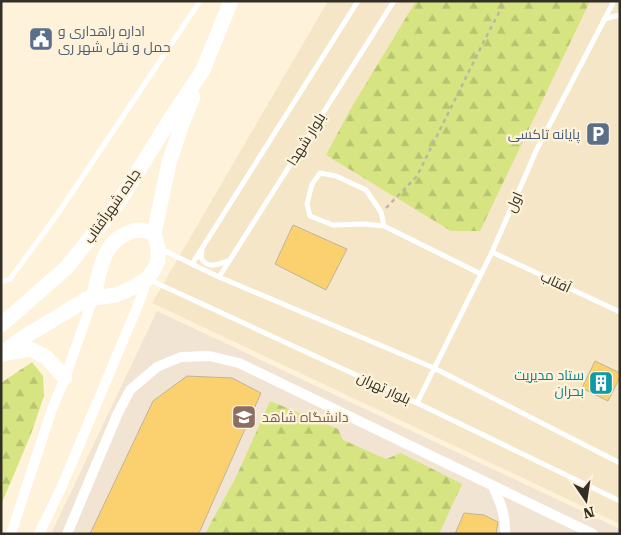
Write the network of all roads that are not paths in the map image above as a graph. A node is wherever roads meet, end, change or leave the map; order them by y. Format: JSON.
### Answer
{"nodes":[{"id":1,"x":200,"y":1,"type":"edge"},
{"id":2,"x":231,"y":1,"type":"edge"},
{"id":3,"x":358,"y":1,"type":"edge"},
{"id":4,"x":394,"y":1,"type":"edge"},
{"id":5,"x":614,"y":1,"type":"edge"},
{"id":6,"x":620,"y":15,"type":"edge"},
{"id":7,"x":604,"y":19,"type":"junction"},
{"id":8,"x":203,"y":70,"type":"junction"},
{"id":9,"x":384,"y":226,"type":"junction"},
{"id":10,"x":156,"y":241,"type":"junction"},
{"id":11,"x":202,"y":247,"type":"junction"},
{"id":12,"x":492,"y":252,"type":"junction"},
{"id":13,"x":230,"y":260,"type":"junction"},
{"id":14,"x":192,"y":264,"type":"junction"},
{"id":15,"x":481,"y":274,"type":"junction"},
{"id":16,"x":219,"y":276,"type":"junction"},
{"id":17,"x":147,"y":279,"type":"junction"},
{"id":18,"x":1,"y":282,"type":"edge"},
{"id":19,"x":93,"y":298,"type":"junction"},
{"id":20,"x":620,"y":312,"type":"edge"},
{"id":21,"x":1,"y":325,"type":"edge"},
{"id":22,"x":1,"y":354,"type":"edge"},
{"id":23,"x":434,"y":368,"type":"junction"},
{"id":24,"x":65,"y":378,"type":"junction"},
{"id":25,"x":417,"y":403,"type":"junction"},
{"id":26,"x":620,"y":463,"type":"edge"},
{"id":27,"x":493,"y":486,"type":"junction"},
{"id":28,"x":620,"y":501,"type":"edge"},
{"id":29,"x":11,"y":534,"type":"edge"},
{"id":30,"x":39,"y":534,"type":"edge"},
{"id":31,"x":67,"y":534,"type":"edge"},
{"id":32,"x":505,"y":534,"type":"edge"},
{"id":33,"x":594,"y":534,"type":"edge"}],
"edges":[{"from":1,"to":18,"type":"lane"},
{"from":2,"to":8,"type":"main road","name":"جاده شهرآفتاب"},
{"from":3,"to":11,"type":"lane"},
{"from":4,"to":13,"type":"lane","name":"بلوار شهدا"},
{"from":5,"to":7,"type":"lane","name":"اول"},
{"from":6,"to":7,"type":"lane"},
{"from":7,"to":12,"type":"lane","name":"اول"},
{"from":8,"to":10,"type":"main road","name":"جاده شهرآفتاب"},
{"from":8,"to":21,"type":"main road","name":"جاده شهرآفتاب"},
{"from":9,"to":9,"type":"lane"},
{"from":9,"to":15,"type":"lane"},
{"from":10,"to":14,"type":"lane"},
{"from":10,"to":17,"type":"main road","name":"جاده شهرآفتاب"},
{"from":10,"to":19,"type":"main road"},
{"from":11,"to":13,"type":"lane"},
{"from":11,"to":14,"type":"lane"},
{"from":12,"to":15,"type":"lane","name":"اول"},
{"from":12,"to":20,"type":"lane","name":"آفتاب"},
{"from":13,"to":16,"type":"lane","name":"بلوار شهدا"},
{"from":14,"to":16,"type":"lane"},
{"from":15,"to":23,"type":"lane","name":"اول"},
{"from":16,"to":23,"type":"lane"},
{"from":17,"to":19,"type":"main road"},
{"from":17,"to":25,"type":"lane","name":"بلوار تهران"},
{"from":17,"to":30,"type":"street"},
{"from":19,"to":22,"type":"main road"},
{"from":19,"to":24,"type":"street"},
{"from":22,"to":24,"type":"main road"},
{"from":23,"to":25,"type":"lane","name":"اول"},
{"from":23,"to":26,"type":"lane"},
{"from":24,"to":29,"type":"street"},
{"from":25,"to":28,"type":"lane","name":"بلوار تهران"},
{"from":27,"to":31,"type":"street"},
{"from":27,"to":32,"type":"street"},
{"from":27,"to":33,"type":"street"}]}
